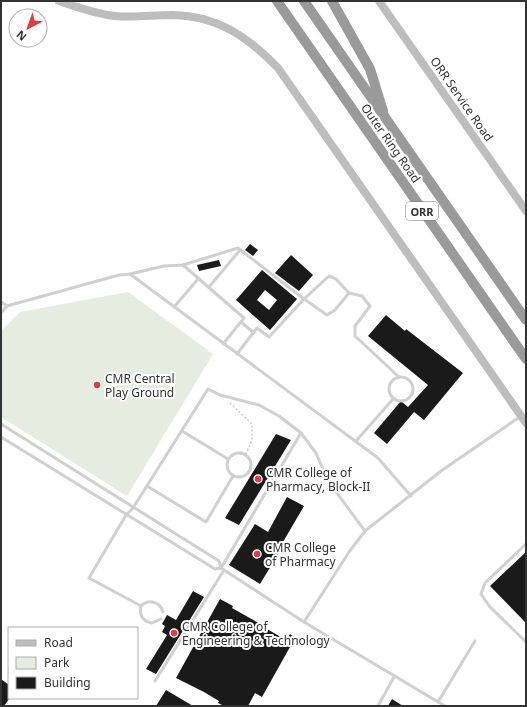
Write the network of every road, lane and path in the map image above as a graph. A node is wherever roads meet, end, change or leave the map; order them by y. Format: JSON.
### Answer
{"nodes":[{"id":1,"x":59,"y":1,"type":"edge"},
{"id":2,"x":277,"y":1,"type":"edge"},
{"id":3,"x":304,"y":1,"type":"edge"},
{"id":4,"x":332,"y":1,"type":"edge"},
{"id":5,"x":379,"y":1,"type":"edge"},
{"id":6,"x":386,"y":121,"type":"junction"},
{"id":7,"x":526,"y":211,"type":"edge"},
{"id":8,"x":240,"y":250,"type":"junction"},
{"id":9,"x":183,"y":265,"type":"junction"},
{"id":10,"x":130,"y":274,"type":"junction"},
{"id":11,"x":199,"y":278,"type":"junction"},
{"id":12,"x":209,"y":287,"type":"junction"},
{"id":13,"x":349,"y":293,"type":"junction"},
{"id":14,"x":304,"y":298,"type":"junction"},
{"id":15,"x":1,"y":302,"type":"edge"},
{"id":16,"x":7,"y":306,"type":"junction"},
{"id":17,"x":174,"y":307,"type":"junction"},
{"id":18,"x":1,"y":313,"type":"edge"},
{"id":19,"x":526,"y":320,"type":"edge"},
{"id":20,"x":241,"y":322,"type":"junction"},
{"id":21,"x":254,"y":333,"type":"junction"},
{"id":22,"x":223,"y":344,"type":"junction"},
{"id":23,"x":237,"y":354,"type":"junction"},
{"id":24,"x":526,"y":359,"type":"edge"},
{"id":25,"x":399,"y":377,"type":"junction"},
{"id":26,"x":220,"y":395,"type":"junction"},
{"id":27,"x":394,"y":398,"type":"junction"},
{"id":28,"x":521,"y":416,"type":"junction"},
{"id":29,"x":526,"y":423,"type":"edge"},
{"id":30,"x":1,"y":424,"type":"edge"},
{"id":31,"x":182,"y":431,"type":"junction"},
{"id":32,"x":301,"y":433,"type":"junction"},
{"id":33,"x":1,"y":437,"type":"edge"},
{"id":34,"x":356,"y":442,"type":"junction"},
{"id":35,"x":246,"y":454,"type":"junction"},
{"id":36,"x":228,"y":459,"type":"junction"},
{"id":37,"x":233,"y":476,"type":"junction"},
{"id":38,"x":148,"y":486,"type":"junction"},
{"id":39,"x":411,"y":496,"type":"junction"},
{"id":40,"x":134,"y":508,"type":"junction"},
{"id":41,"x":126,"y":515,"type":"junction"},
{"id":42,"x":365,"y":531,"type":"junction"},
{"id":43,"x":526,"y":544,"type":"edge"},
{"id":44,"x":220,"y":568,"type":"junction"},
{"id":45,"x":224,"y":570,"type":"junction"},
{"id":46,"x":141,"y":606,"type":"junction"},
{"id":47,"x":163,"y":612,"type":"dead end"},
{"id":48,"x":161,"y":619,"type":"dead end"},
{"id":49,"x":304,"y":622,"type":"junction"},
{"id":50,"x":475,"y":641,"type":"dead end"},
{"id":51,"x":526,"y":642,"type":"edge"},
{"id":52,"x":394,"y":677,"type":"junction"},
{"id":53,"x":155,"y":681,"type":"dead end"},
{"id":54,"x":438,"y":702,"type":"junction"},
{"id":55,"x":378,"y":706,"type":"edge"},
{"id":56,"x":445,"y":706,"type":"edge"}],
"edges":[{"from":1,"to":28,"type":"main road"},
{"from":2,"to":24,"type":"highway","name":"Outer Ring Road","number":"ORR"},
{"from":3,"to":6,"type":"highway","name":"Outer Ring Road","number":"ORR"},
{"from":4,"to":6,"type":"highway"},
{"from":5,"to":7,"type":"main road","name":"ORR Service Road"},
{"from":6,"to":19,"type":"highway","name":"Outer Ring Road","number":"ORR"},
{"from":8,"to":9,"type":"lane"},
{"from":8,"to":12,"type":"lane"},
{"from":8,"to":14,"type":"lane"},
{"from":9,"to":10,"type":"lane"},
{"from":9,"to":11,"type":"lane"},
{"from":10,"to":16,"type":"lane"},
{"from":10,"to":17,"type":"lane"},
{"from":11,"to":12,"type":"lane"},
{"from":11,"to":17,"type":"lane"},
{"from":12,"to":20,"type":"lane"},
{"from":13,"to":14,"type":"lane"},
{"from":13,"to":14,"type":"lane"},
{"from":13,"to":25,"type":"lane"},
{"from":14,"to":21,"type":"lane"},
{"from":15,"to":16,"type":"lane"},
{"from":16,"to":18,"type":"lane"},
{"from":17,"to":22,"type":"lane"},
{"from":20,"to":21,"type":"lane"},
{"from":20,"to":22,"type":"lane"},
{"from":21,"to":23,"type":"lane"},
{"from":22,"to":23,"type":"lane"},
{"from":23,"to":34,"type":"lane"},
{"from":25,"to":27,"type":"lane"},
{"from":25,"to":27,"type":"lane"},
{"from":26,"to":31,"type":"lane"},
{"from":26,"to":32,"type":"lane"},
{"from":26,"to":35,"type":"path"},
{"from":27,"to":34,"type":"lane"},
{"from":28,"to":29,"type":"main road"},
{"from":28,"to":39,"type":"lane"},
{"from":30,"to":40,"type":"lane"},
{"from":31,"to":36,"type":"lane"},
{"from":31,"to":38,"type":"lane"},
{"from":32,"to":42,"type":"lane"},
{"from":32,"to":44,"type":"lane"},
{"from":33,"to":41,"type":"lane"},
{"from":34,"to":39,"type":"lane"},
{"from":35,"to":36,"type":"lane"},
{"from":35,"to":37,"type":"lane"},
{"from":36,"to":37,"type":"lane"},
{"from":37,"to":38,"type":"lane"},
{"from":38,"to":40,"type":"lane"},
{"from":39,"to":42,"type":"lane"},
{"from":40,"to":41,"type":"lane"},
{"from":40,"to":44,"type":"lane"},
{"from":41,"to":44,"type":"lane"},
{"from":41,"to":46,"type":"lane"},
{"from":42,"to":49,"type":"lane"},
{"from":43,"to":51,"type":"lane"},
{"from":44,"to":45,"type":"lane"},
{"from":45,"to":49,"type":"lane"},
{"from":45,"to":53,"type":"lane"},
{"from":46,"to":47,"type":"lane"},
{"from":46,"to":48,"type":"lane"},
{"from":49,"to":52,"type":"lane"},
{"from":50,"to":54,"type":"lane"},
{"from":52,"to":54,"type":"lane"},
{"from":52,"to":55,"type":"lane"},
{"from":54,"to":56,"type":"lane"}]}
